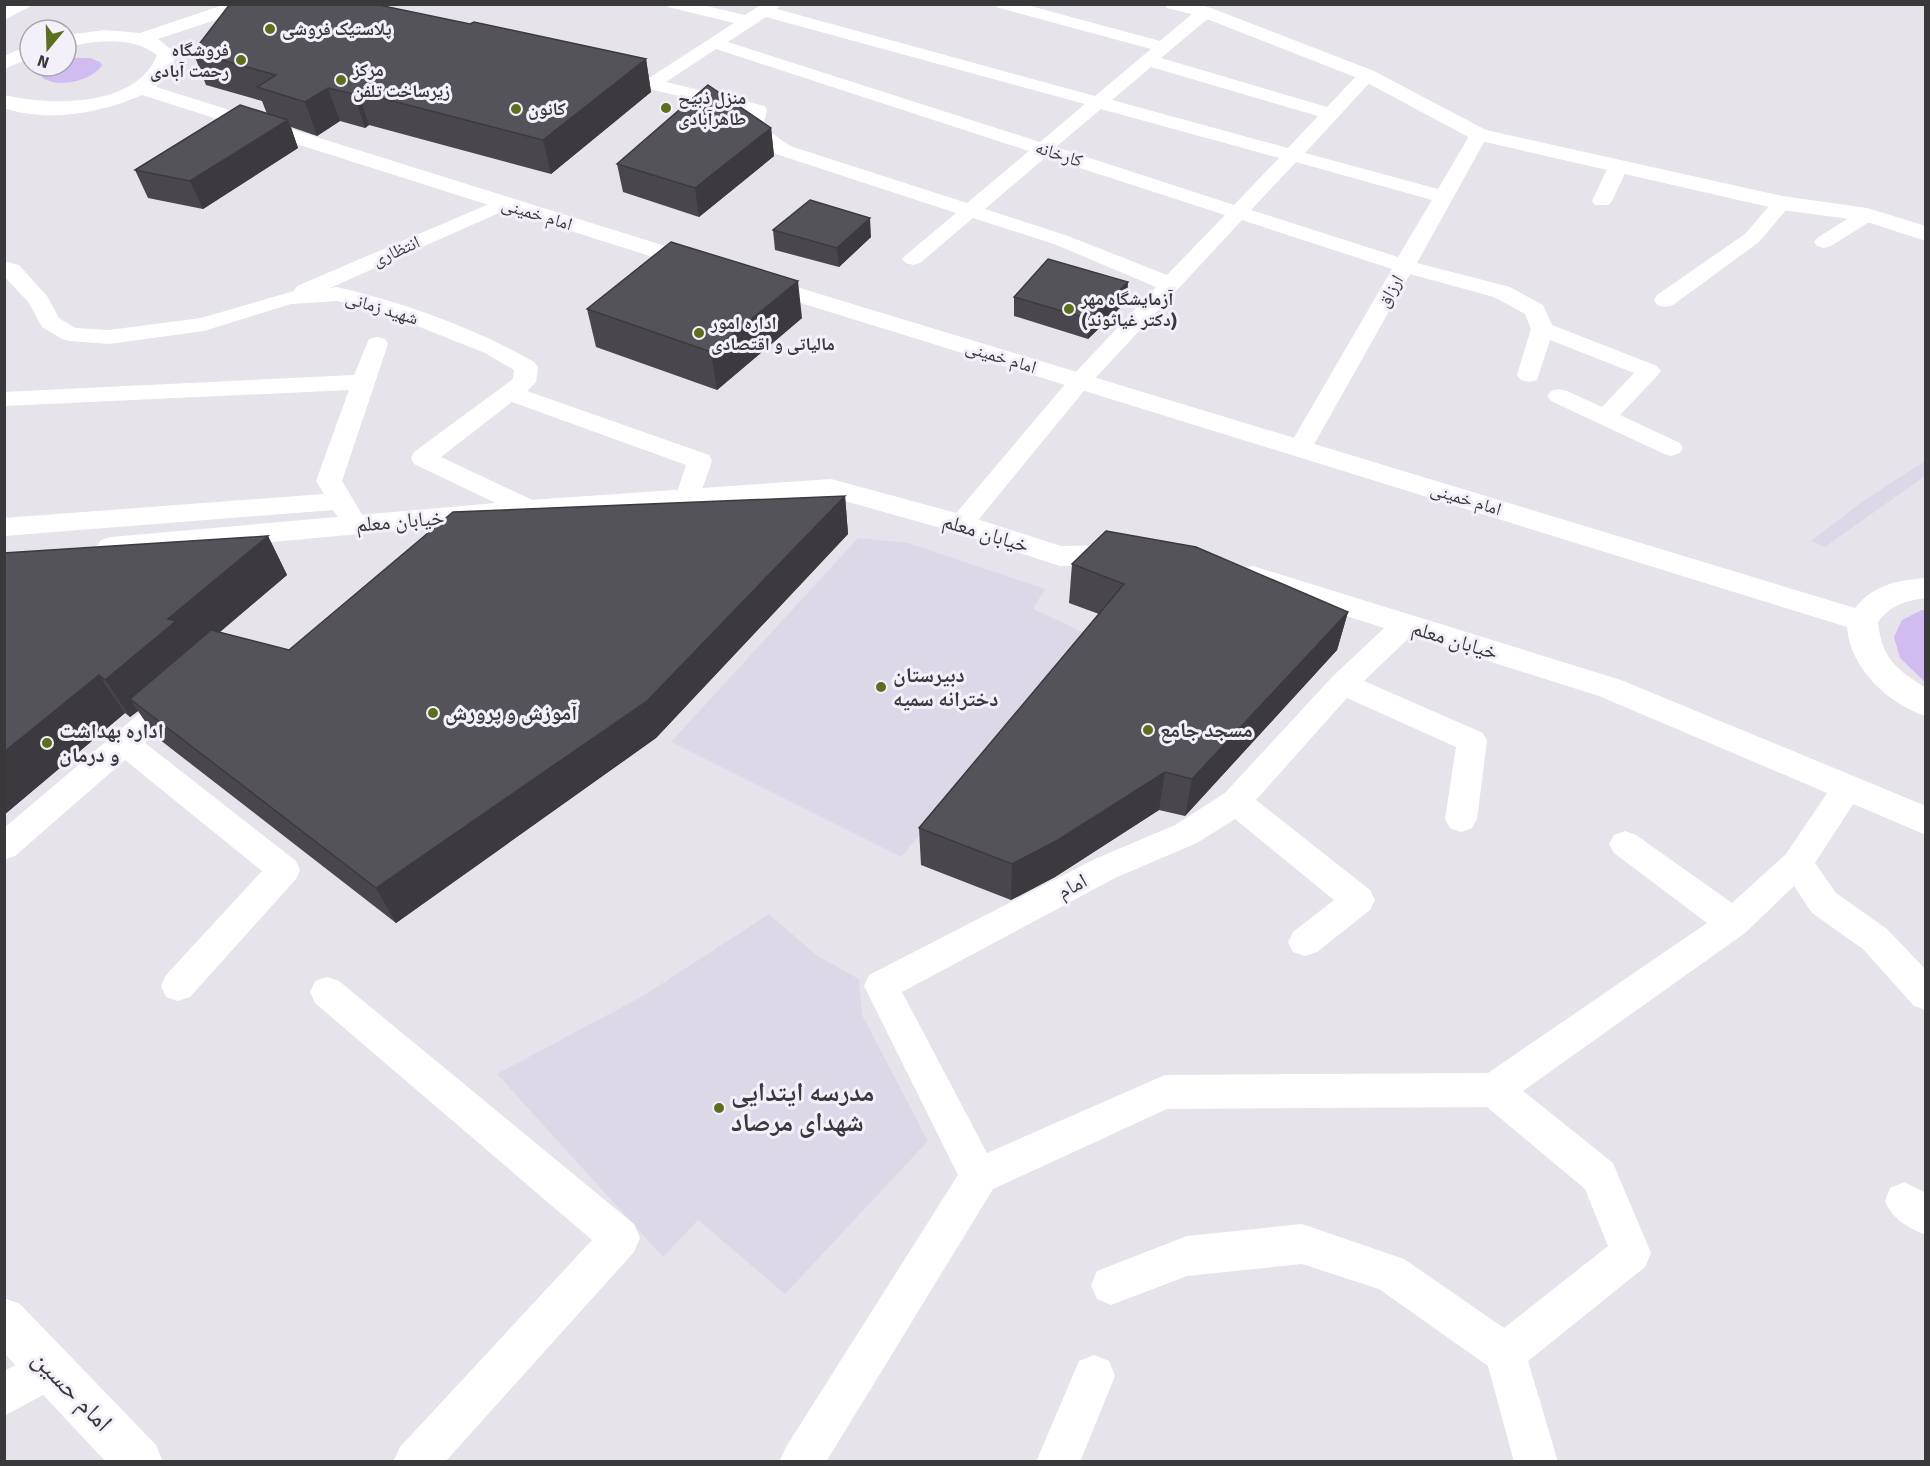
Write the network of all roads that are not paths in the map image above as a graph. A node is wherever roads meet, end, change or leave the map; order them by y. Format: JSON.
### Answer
{"nodes":[{"id":1,"x":27,"y":4,"type":"edge"},
{"id":2,"x":246,"y":4,"type":"edge"},
{"id":3,"x":674,"y":4,"type":"edge"},
{"id":4,"x":1002,"y":4,"type":"edge"},
{"id":5,"x":1173,"y":4,"type":"edge"},
{"id":6,"x":769,"y":8,"type":"edge"},
{"id":7,"x":1204,"y":12,"type":"junction"},
{"id":8,"x":4,"y":15,"type":"edge"},
{"id":9,"x":748,"y":21,"type":"junction"},
{"id":10,"x":78,"y":39,"type":"edge"},
{"id":11,"x":144,"y":39,"type":"junction"},
{"id":12,"x":714,"y":43,"type":"junction"},
{"id":13,"x":1163,"y":47,"type":"junction"},
{"id":14,"x":1148,"y":60,"type":"junction"},
{"id":15,"x":595,"y":71,"type":"edge"},
{"id":16,"x":1367,"y":75,"type":"junction"},
{"id":17,"x":653,"y":83,"type":"junction"},
{"id":18,"x":142,"y":89,"type":"junction"},
{"id":19,"x":1098,"y":102,"type":"junction"},
{"id":20,"x":8,"y":107,"type":"edge"},
{"id":21,"x":1330,"y":114,"type":"junction"},
{"id":22,"x":1479,"y":135,"type":"junction"},
{"id":23,"x":1043,"y":149,"type":"junction"},
{"id":24,"x":1291,"y":155,"type":"junction"},
{"id":25,"x":1618,"y":167,"type":"junction"},
{"id":26,"x":1444,"y":197,"type":"junction"},
{"id":27,"x":1602,"y":201,"type":"dead end"},
{"id":28,"x":1782,"y":203,"type":"junction"},
{"id":29,"x":503,"y":204,"type":"junction"},
{"id":30,"x":971,"y":210,"type":"junction"},
{"id":31,"x":1238,"y":212,"type":"junction"},
{"id":32,"x":1867,"y":215,"type":"junction"},
{"id":33,"x":1926,"y":234,"type":"edge"},
{"id":34,"x":1824,"y":242,"type":"dead end"},
{"id":35,"x":913,"y":259,"type":"dead end"},
{"id":36,"x":1404,"y":266,"type":"junction"},
{"id":37,"x":4,"y":267,"type":"edge"},
{"id":38,"x":1169,"y":284,"type":"junction"},
{"id":39,"x":289,"y":298,"type":"junction"},
{"id":40,"x":1665,"y":300,"type":"dead end"},
{"id":41,"x":1542,"y":329,"type":"junction"},
{"id":42,"x":377,"y":344,"type":"dead end"},
{"id":43,"x":1529,"y":375,"type":"dead end"},
{"id":44,"x":1080,"y":381,"type":"junction"},
{"id":45,"x":365,"y":382,"type":"junction"},
{"id":46,"x":509,"y":393,"type":"junction"},
{"id":47,"x":1559,"y":396,"type":"dead end"},
{"id":48,"x":4,"y":399,"type":"edge"},
{"id":49,"x":1606,"y":416,"type":"junction"},
{"id":50,"x":1300,"y":448,"type":"junction"},
{"id":51,"x":1671,"y":448,"type":"dead end"},
{"id":52,"x":688,"y":498,"type":"junction"},
{"id":53,"x":530,"y":509,"type":"junction"},
{"id":54,"x":348,"y":513,"type":"junction"},
{"id":55,"x":478,"y":514,"type":"junction"},
{"id":56,"x":961,"y":524,"type":"junction"},
{"id":57,"x":4,"y":527,"type":"edge"},
{"id":58,"x":443,"y":546,"type":"edge"},
{"id":59,"x":86,"y":550,"type":"edge"},
{"id":60,"x":1150,"y":554,"type":"edge"},
{"id":61,"x":1228,"y":568,"type":"edge"},
{"id":62,"x":1926,"y":588,"type":"edge"},
{"id":63,"x":1862,"y":621,"type":"junction"},
{"id":64,"x":1406,"y":625,"type":"junction"},
{"id":65,"x":194,"y":682,"type":"edge"},
{"id":66,"x":1342,"y":684,"type":"junction"},
{"id":67,"x":1926,"y":704,"type":"edge"},
{"id":68,"x":126,"y":744,"type":"junction"},
{"id":69,"x":1847,"y":789,"type":"junction"},
{"id":70,"x":1236,"y":802,"type":"junction"},
{"id":71,"x":1461,"y":819,"type":"dead end"},
{"id":72,"x":1926,"y":821,"type":"edge"},
{"id":73,"x":1625,"y":844,"type":"dead end"},
{"id":74,"x":4,"y":847,"type":"edge"},
{"id":75,"x":1797,"y":863,"type":"junction"},
{"id":76,"x":1733,"y":922,"type":"junction"},
{"id":77,"x":1305,"y":942,"type":"dead end"},
{"id":78,"x":178,"y":986,"type":"dead end"},
{"id":79,"x":327,"y":992,"type":"dead end"},
{"id":80,"x":1926,"y":995,"type":"edge"},
{"id":81,"x":1494,"y":1090,"type":"junction"},
{"id":82,"x":979,"y":1176,"type":"junction"},
{"id":83,"x":1110,"y":1285,"type":"dead end"},
{"id":84,"x":4,"y":1320,"type":"edge"},
{"id":85,"x":1505,"y":1353,"type":"junction"},
{"id":86,"x":50,"y":1368,"type":"junction"},
{"id":87,"x":1094,"y":1376,"type":"dead end"},
{"id":88,"x":4,"y":1395,"type":"edge"},
{"id":89,"x":140,"y":1461,"type":"edge"},
{"id":90,"x":415,"y":1461,"type":"edge"},
{"id":91,"x":801,"y":1461,"type":"edge"},
{"id":92,"x":1058,"y":1461,"type":"edge"},
{"id":93,"x":1536,"y":1461,"type":"edge"}],
"edges":[{"from":1,"to":8,"type":"street"},
{"from":2,"to":11,"type":"main road"},
{"from":3,"to":9,"type":"street"},
{"from":4,"to":13,"type":"street"},
{"from":5,"to":7,"type":"main road"},
{"from":6,"to":9,"type":"street"},
{"from":6,"to":19,"type":"street"},
{"from":7,"to":13,"type":"street"},
{"from":7,"to":16,"type":"main road"},
{"from":9,"to":12,"type":"street"},
{"from":10,"to":11,"type":"main road"},
{"from":11,"to":18,"type":"main road"},
{"from":12,"to":17,"type":"street"},
{"from":12,"to":23,"type":"street","name":"کارخانه"},
{"from":13,"to":14,"type":"street"},
{"from":14,"to":19,"type":"street"},
{"from":14,"to":21,"type":"street"},
{"from":15,"to":17,"type":"street"},
{"from":16,"to":21,"type":"street"},
{"from":16,"to":22,"type":"main road"},
{"from":17,"to":30,"type":"street"},
{"from":18,"to":20,"type":"main road"},
{"from":18,"to":29,"type":"main road","name":"امام خمینی"},
{"from":19,"to":23,"type":"street"},
{"from":19,"to":24,"type":"street"},
{"from":21,"to":24,"type":"street"},
{"from":22,"to":25,"type":"main road"},
{"from":22,"to":26,"type":"street","name":"ارزاق"},
{"from":23,"to":30,"type":"street"},
{"from":23,"to":31,"type":"street","name":"کارخانه"},
{"from":24,"to":26,"type":"street"},
{"from":24,"to":31,"type":"street"},
{"from":25,"to":27,"type":"street"},
{"from":25,"to":28,"type":"main road"},
{"from":26,"to":36,"type":"street","name":"ارزاق"},
{"from":28,"to":32,"type":"main road"},
{"from":28,"to":40,"type":"street"},
{"from":29,"to":39,"type":"street","name":"انتظاری"},
{"from":29,"to":44,"type":"main road","name":"امام خمینی"},
{"from":30,"to":35,"type":"street"},
{"from":30,"to":38,"type":"street"},
{"from":31,"to":36,"type":"street","name":"کارخانه"},
{"from":31,"to":38,"type":"street"},
{"from":32,"to":33,"type":"main road"},
{"from":32,"to":34,"type":"street"},
{"from":36,"to":41,"type":"street","name":"کارخانه"},
{"from":36,"to":50,"type":"street","name":"ارزاق"},
{"from":37,"to":39,"type":"street","name":"شهید زمانی"},
{"from":38,"to":44,"type":"street"},
{"from":39,"to":46,"type":"street","name":"شهید زمانی"},
{"from":41,"to":43,"type":"street"},
{"from":41,"to":49,"type":"street"},
{"from":42,"to":45,"type":"street"},
{"from":44,"to":50,"type":"main road","name":"امام خمینی"},
{"from":44,"to":56,"type":"street"},
{"from":45,"to":48,"type":"street"},
{"from":45,"to":54,"type":"street"},
{"from":46,"to":52,"type":"street"},
{"from":46,"to":53,"type":"street","name":"شهید زمانی"},
{"from":47,"to":49,"type":"street"},
{"from":49,"to":51,"type":"street"},
{"from":50,"to":63,"type":"main road","name":"امام خمینی"},
{"from":52,"to":53,"type":"main road","name":"خیابان معلم"},
{"from":52,"to":56,"type":"main road","name":"خیابان معلم"},
{"from":53,"to":55,"type":"main road","name":"خیابان معلم"},
{"from":54,"to":55,"type":"main road","name":"خیابان معلم"},
{"from":54,"to":57,"type":"street"},
{"from":54,"to":59,"type":"main road","name":"خیابان معلم"},
{"from":55,"to":58,"type":"street"},
{"from":56,"to":60,"type":"main road","name":"خیابان معلم"},
{"from":61,"to":64,"type":"main road","name":"خیابان معلم"},
{"from":62,"to":63,"type":"main road"},
{"from":63,"to":67,"type":"main road"},
{"from":64,"to":66,"type":"street","name":"امام"},
{"from":64,"to":69,"type":"main road","name":"خیابان معلم"},
{"from":65,"to":68,"type":"street"},
{"from":66,"to":70,"type":"street","name":"امام"},
{"from":66,"to":71,"type":"street"},
{"from":68,"to":74,"type":"street"},
{"from":68,"to":78,"type":"street"},
{"from":69,"to":72,"type":"main road","name":"خیابان معلم"},
{"from":69,"to":75,"type":"street"},
{"from":70,"to":77,"type":"street"},
{"from":70,"to":82,"type":"street","name":"امام"},
{"from":73,"to":76,"type":"street"},
{"from":75,"to":76,"type":"street"},
{"from":75,"to":80,"type":"street"},
{"from":76,"to":81,"type":"street"},
{"from":79,"to":90,"type":"street"},
{"from":81,"to":82,"type":"street"},
{"from":81,"to":85,"type":"street"},
{"from":82,"to":91,"type":"street"},
{"from":83,"to":85,"type":"street"},
{"from":84,"to":86,"type":"main road","name":"امام حسین"},
{"from":85,"to":93,"type":"street"},
{"from":86,"to":88,"type":"street"},
{"from":86,"to":89,"type":"main road","name":"امام حسین"},
{"from":87,"to":92,"type":"street"}]}
